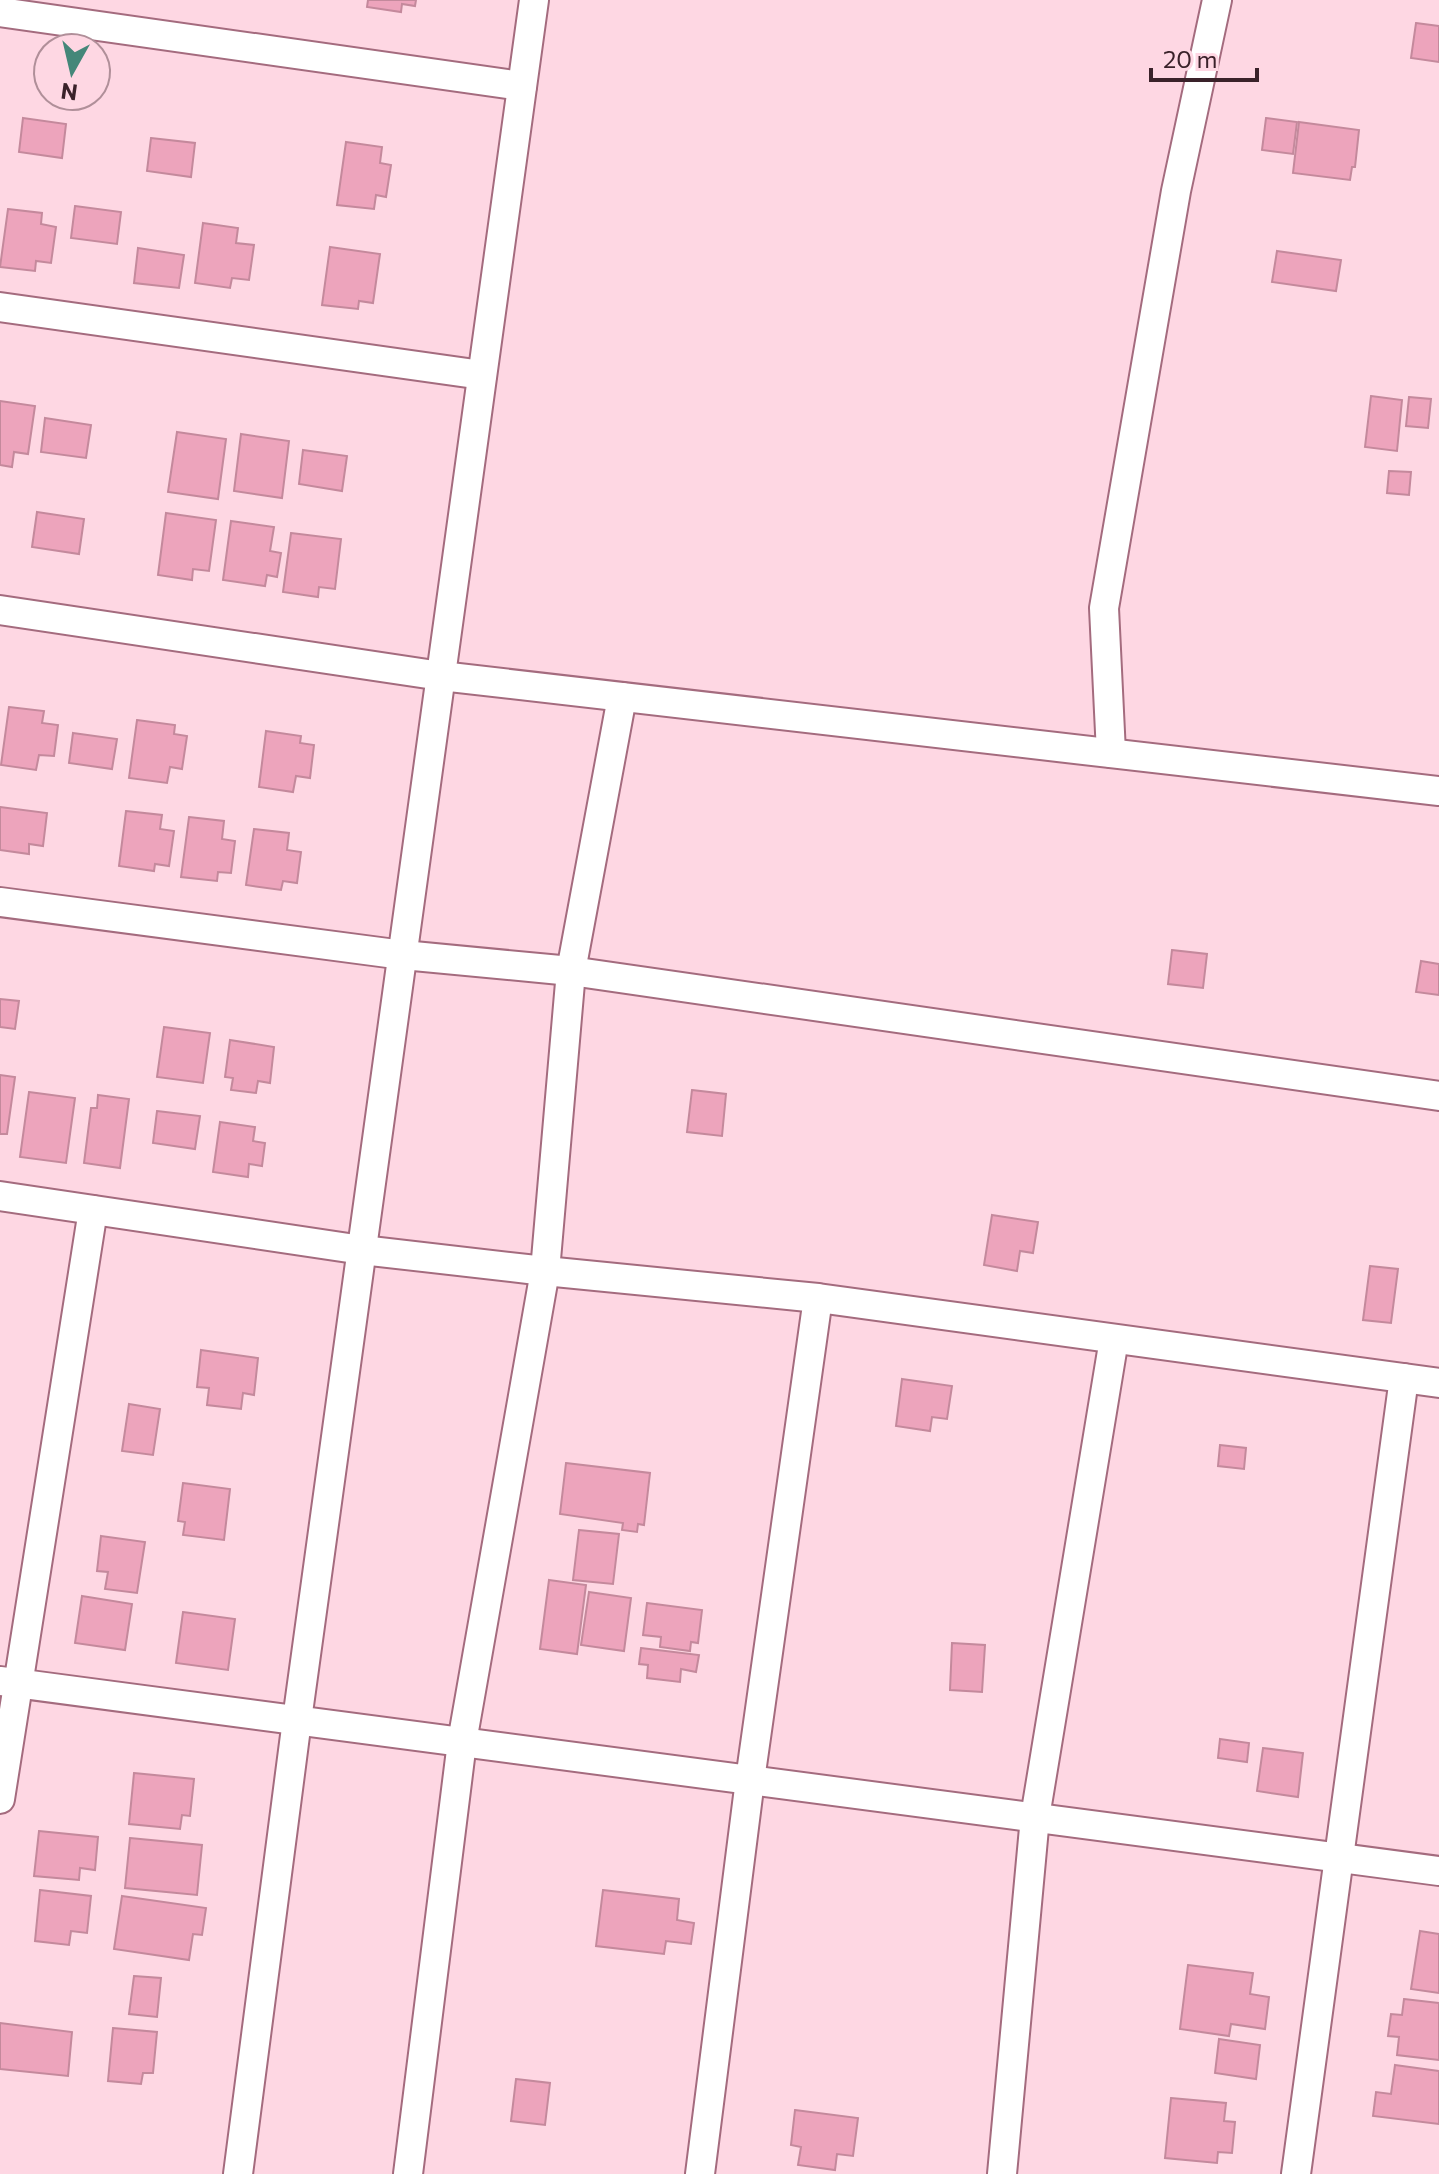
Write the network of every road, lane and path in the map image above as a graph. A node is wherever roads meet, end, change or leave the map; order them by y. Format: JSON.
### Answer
{"nodes":[{"id":1,"x":534,"y":0,"type":"edge"},
{"id":2,"x":1217,"y":0,"type":"edge"},
{"id":3,"x":0,"y":12,"type":"edge"},
{"id":4,"x":522,"y":86,"type":"junction"},
{"id":5,"x":0,"y":307,"type":"edge"},
{"id":6,"x":482,"y":375,"type":"junction"},
{"id":7,"x":0,"y":610,"type":"edge"},
{"id":8,"x":441,"y":676,"type":"junction"},
{"id":9,"x":622,"y":697,"type":"junction"},
{"id":10,"x":1111,"y":753,"type":"junction"},
{"id":11,"x":1439,"y":791,"type":"edge"},
{"id":12,"x":0,"y":902,"type":"edge"},
{"id":13,"x":403,"y":955,"type":"junction"},
{"id":14,"x":571,"y":971,"type":"junction"},
{"id":15,"x":1439,"y":1096,"type":"edge"},
{"id":16,"x":0,"y":1196,"type":"edge"},
{"id":17,"x":93,"y":1210,"type":"junction"},
{"id":18,"x":362,"y":1250,"type":"junction"},
{"id":19,"x":545,"y":1271,"type":"junction"},
{"id":20,"x":818,"y":1298,"type":"junction"},
{"id":21,"x":1114,"y":1339,"type":"junction"},
{"id":22,"x":1404,"y":1378,"type":"junction"},
{"id":23,"x":1439,"y":1383,"type":"edge"},
{"id":24,"x":9,"y":1682,"type":"edge"},
{"id":25,"x":297,"y":1720,"type":"junction"},
{"id":26,"x":462,"y":1742,"type":"junction"},
{"id":27,"x":750,"y":1780,"type":"junction"},
{"id":28,"x":0,"y":1799,"type":"edge"},
{"id":29,"x":1035,"y":1817,"type":"junction"},
{"id":30,"x":1340,"y":1858,"type":"junction"},
{"id":31,"x":1439,"y":1871,"type":"edge"},
{"id":32,"x":238,"y":2174,"type":"edge"},
{"id":33,"x":408,"y":2174,"type":"edge"},
{"id":34,"x":700,"y":2174,"type":"edge"},
{"id":35,"x":1002,"y":2174,"type":"edge"},
{"id":36,"x":1296,"y":2174,"type":"edge"}],
"edges":[{"from":1,"to":4,"type":"street"},
{"from":2,"to":10,"type":"street"},
{"from":3,"to":4,"type":"street"},
{"from":4,"to":6,"type":"street"},
{"from":5,"to":6,"type":"street"},
{"from":6,"to":8,"type":"street"},
{"from":7,"to":8,"type":"street"},
{"from":8,"to":9,"type":"street"},
{"from":8,"to":13,"type":"street"},
{"from":9,"to":10,"type":"street"},
{"from":9,"to":14,"type":"street"},
{"from":10,"to":11,"type":"street"},
{"from":12,"to":13,"type":"street"},
{"from":13,"to":14,"type":"street"},
{"from":13,"to":18,"type":"street"},
{"from":14,"to":15,"type":"street"},
{"from":14,"to":19,"type":"street"},
{"from":16,"to":17,"type":"street"},
{"from":17,"to":18,"type":"street"},
{"from":17,"to":24,"type":"street"},
{"from":18,"to":19,"type":"street"},
{"from":18,"to":25,"type":"street"},
{"from":19,"to":20,"type":"street"},
{"from":19,"to":26,"type":"street"},
{"from":20,"to":21,"type":"street"},
{"from":20,"to":27,"type":"street"},
{"from":21,"to":22,"type":"street"},
{"from":21,"to":29,"type":"street"},
{"from":22,"to":23,"type":"street"},
{"from":22,"to":30,"type":"street"},
{"from":24,"to":25,"type":"street"},
{"from":24,"to":28,"type":"street"},
{"from":25,"to":26,"type":"street"},
{"from":25,"to":32,"type":"street"},
{"from":26,"to":27,"type":"street"},
{"from":26,"to":33,"type":"street"},
{"from":27,"to":29,"type":"street"},
{"from":27,"to":34,"type":"street"},
{"from":29,"to":30,"type":"street"},
{"from":29,"to":35,"type":"street"},
{"from":30,"to":31,"type":"street"},
{"from":30,"to":36,"type":"street"}]}
